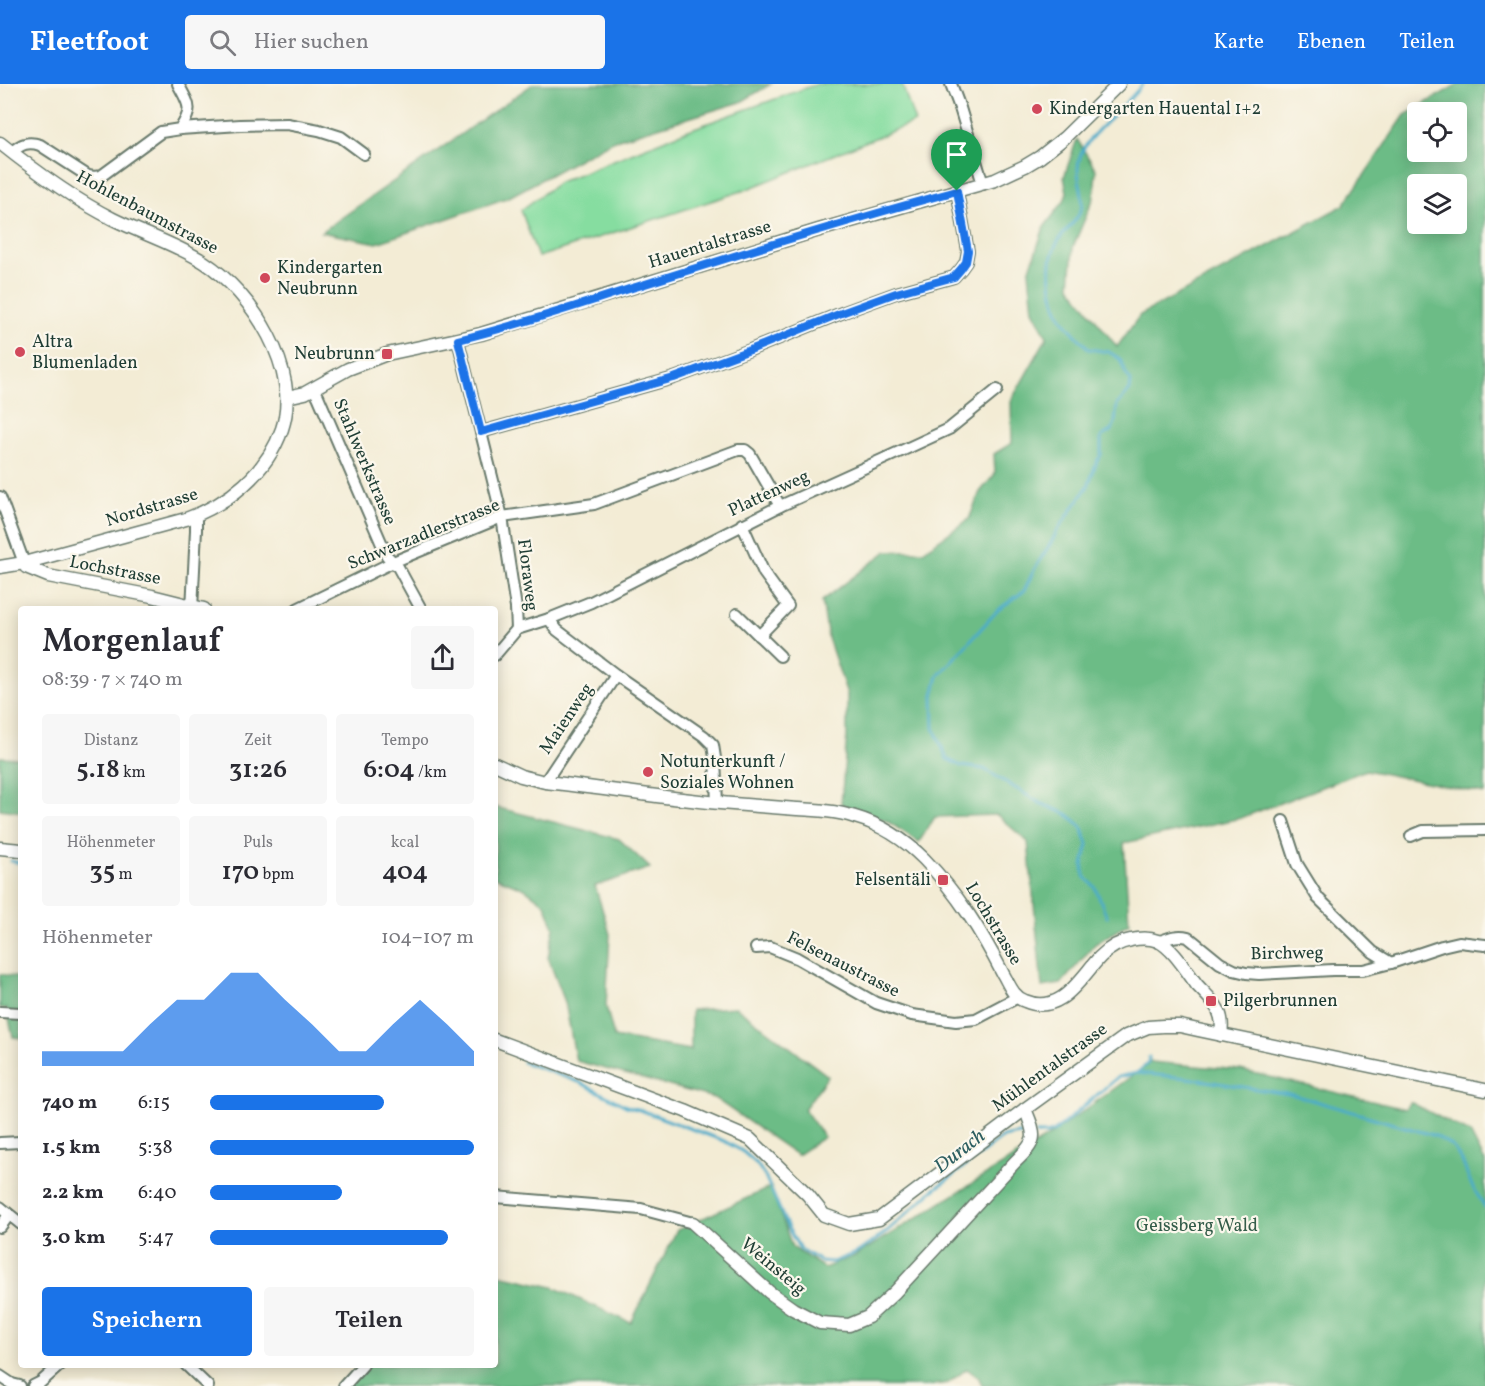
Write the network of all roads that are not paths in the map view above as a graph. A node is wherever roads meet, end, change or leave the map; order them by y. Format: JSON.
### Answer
{"nodes":[{"id":1,"x":178,"y":84,"type":"edge"},
{"id":2,"x":951,"y":84,"type":"edge"},
{"id":3,"x":1119,"y":84,"type":"edge"},
{"id":4,"x":180,"y":129,"type":"junction"},
{"id":5,"x":0,"y":143,"type":"edge"},
{"id":6,"x":12,"y":152,"type":"junction"},
{"id":7,"x":364,"y":154,"type":"dead end"},
{"id":8,"x":983,"y":184,"type":"junction"},
{"id":9,"x":957,"y":191,"type":"junction"},
{"id":10,"x":458,"y":340,"type":"junction"},
{"id":11,"x":313,"y":389,"type":"junction"},
{"id":12,"x":996,"y":390,"type":"dead end"},
{"id":13,"x":287,"y":397,"type":"junction"},
{"id":14,"x":481,"y":432,"type":"junction"},
{"id":15,"x":0,"y":497,"type":"edge"},
{"id":16,"x":780,"y":506,"type":"junction"},
{"id":17,"x":196,"y":516,"type":"junction"},
{"id":18,"x":502,"y":517,"type":"junction"},
{"id":19,"x":742,"y":524,"type":"junction"},
{"id":20,"x":393,"y":562,"type":"junction"},
{"id":21,"x":24,"y":563,"type":"junction"},
{"id":22,"x":0,"y":567,"type":"edge"},
{"id":23,"x":189,"y":606,"type":"edge"},
{"id":24,"x":196,"y":606,"type":"edge"},
{"id":25,"x":303,"y":606,"type":"edge"},
{"id":26,"x":419,"y":606,"type":"edge"},
{"id":27,"x":737,"y":614,"type":"dead end"},
{"id":28,"x":549,"y":619,"type":"junction"},
{"id":29,"x":517,"y":629,"type":"junction"},
{"id":30,"x":759,"y":636,"type":"junction"},
{"id":31,"x":498,"y":652,"type":"edge"},
{"id":32,"x":780,"y":656,"type":"dead end"},
{"id":33,"x":616,"y":675,"type":"junction"},
{"id":34,"x":498,"y":765,"type":"edge"},
{"id":35,"x":545,"y":782,"type":"junction"},
{"id":36,"x":717,"y":802,"type":"junction"},
{"id":37,"x":1283,"y":821,"type":"dead end"},
{"id":38,"x":1485,"y":830,"type":"edge"},
{"id":39,"x":1412,"y":836,"type":"dead end"},
{"id":40,"x":0,"y":848,"type":"edge"},
{"id":41,"x":18,"y":850,"type":"edge"},
{"id":42,"x":1158,"y":942,"type":"junction"},
{"id":43,"x":1485,"y":945,"type":"edge"},
{"id":44,"x":756,"y":948,"type":"dead end"},
{"id":45,"x":1391,"y":963,"type":"junction"},
{"id":46,"x":1018,"y":998,"type":"junction"},
{"id":47,"x":0,"y":1012,"type":"edge"},
{"id":48,"x":18,"y":1013,"type":"edge"},
{"id":49,"x":1221,"y":1035,"type":"junction"},
{"id":50,"x":498,"y":1041,"type":"edge"},
{"id":51,"x":1485,"y":1090,"type":"edge"},
{"id":52,"x":1024,"y":1109,"type":"junction"},
{"id":53,"x":18,"y":1142,"type":"edge"},
{"id":54,"x":0,"y":1143,"type":"edge"},
{"id":55,"x":498,"y":1197,"type":"edge"},
{"id":56,"x":0,"y":1207,"type":"edge"},
{"id":57,"x":9,"y":1215,"type":"junction"},
{"id":58,"x":18,"y":1222,"type":"edge"},
{"id":59,"x":693,"y":1223,"type":"joint"},
{"id":60,"x":0,"y":1227,"type":"edge"},
{"id":61,"x":57,"y":1368,"type":"edge"},
{"id":62,"x":189,"y":1368,"type":"edge"},
{"id":63,"x":360,"y":1368,"type":"edge"},
{"id":64,"x":0,"y":1376,"type":"edge"},
{"id":65,"x":20,"y":1386,"type":"edge"},
{"id":66,"x":33,"y":1386,"type":"edge"},
{"id":67,"x":208,"y":1386,"type":"edge"},
{"id":68,"x":344,"y":1386,"type":"edge"}],
"edges":[{"from":1,"to":4,"type":"street"},
{"from":2,"to":8,"type":"street"},
{"from":3,"to":8,"type":"street","name":"Hauentalstrasse"},
{"from":4,"to":6,"type":"street"},
{"from":4,"to":7,"type":"street"},
{"from":5,"to":6,"type":"street","name":"Hohlenbaumstrasse"},
{"from":6,"to":13,"type":"street","name":"Hohlenbaumstrasse"},
{"from":8,"to":9,"type":"street","name":"Hauentalstrasse"},
{"from":9,"to":10,"type":"street","name":"Hauentalstrasse"},
{"from":9,"to":14,"type":"street"},
{"from":10,"to":11,"type":"street","name":"Hauentalstrasse"},
{"from":10,"to":14,"type":"street","name":"Floraweg"},
{"from":11,"to":13,"type":"street","name":"Hauentalstrasse"},
{"from":11,"to":20,"type":"street","name":"Stahlwerkstrasse"},
{"from":12,"to":16,"type":"street","name":"Plattenweg"},
{"from":13,"to":17,"type":"street","name":"Nordstrasse"},
{"from":14,"to":18,"type":"street","name":"Floraweg"},
{"from":15,"to":21,"type":"street"},
{"from":16,"to":18,"type":"street","name":"Schwarzadlerstrasse"},
{"from":16,"to":19,"type":"street","name":"Plattenweg"},
{"from":17,"to":21,"type":"street","name":"Nordstrasse"},
{"from":17,"to":24,"type":"street"},
{"from":18,"to":20,"type":"street","name":"Schwarzadlerstrasse"},
{"from":18,"to":29,"type":"street","name":"Floraweg"},
{"from":19,"to":28,"type":"street","name":"Plattenweg"},
{"from":19,"to":30,"type":"street"},
{"from":20,"to":25,"type":"street","name":"Schwarzadlerstrasse"},
{"from":20,"to":26,"type":"street","name":"Stahlwerkstrasse"},
{"from":21,"to":22,"type":"street","name":"Nordstrasse"},
{"from":21,"to":23,"type":"street","name":"Lochstrasse"},
{"from":27,"to":30,"type":"street"},
{"from":28,"to":29,"type":"street","name":"Floraweg"},
{"from":28,"to":33,"type":"street","name":"Floraweg"},
{"from":29,"to":31,"type":"street"},
{"from":30,"to":32,"type":"street"},
{"from":33,"to":35,"type":"street","name":"Maienweg"},
{"from":33,"to":36,"type":"street","name":"Floraweg"},
{"from":34,"to":35,"type":"street","name":"Lochstrasse"},
{"from":35,"to":36,"type":"street","name":"Lochstrasse"},
{"from":36,"to":46,"type":"street","name":"Lochstrasse"},
{"from":37,"to":45,"type":"street"},
{"from":38,"to":39,"type":"street"},
{"from":40,"to":41,"type":"street"},
{"from":42,"to":45,"type":"street","name":"Birchweg"},
{"from":42,"to":46,"type":"street"},
{"from":42,"to":49,"type":"street"},
{"from":43,"to":45,"type":"street","name":"Birchweg"},
{"from":44,"to":46,"type":"street","name":"Felsenaustrasse"},
{"from":47,"to":48,"type":"street"},
{"from":49,"to":51,"type":"street","name":"Mühlentalstrasse"},
{"from":49,"to":52,"type":"street","name":"Mühlentalstrasse"},
{"from":50,"to":52,"type":"street","name":"Mühlentalstrasse"},
{"from":52,"to":59,"type":"street","name":"Weinsteig"},
{"from":53,"to":54,"type":"street"},
{"from":55,"to":59,"type":"street","name":"Weinsteig"},
{"from":56,"to":57,"type":"street"},
{"from":57,"to":58,"type":"street"},
{"from":57,"to":60,"type":"street"},
{"from":61,"to":66,"type":"street"},
{"from":62,"to":67,"type":"street"},
{"from":63,"to":68,"type":"street"},
{"from":64,"to":65,"type":"street"}]}
